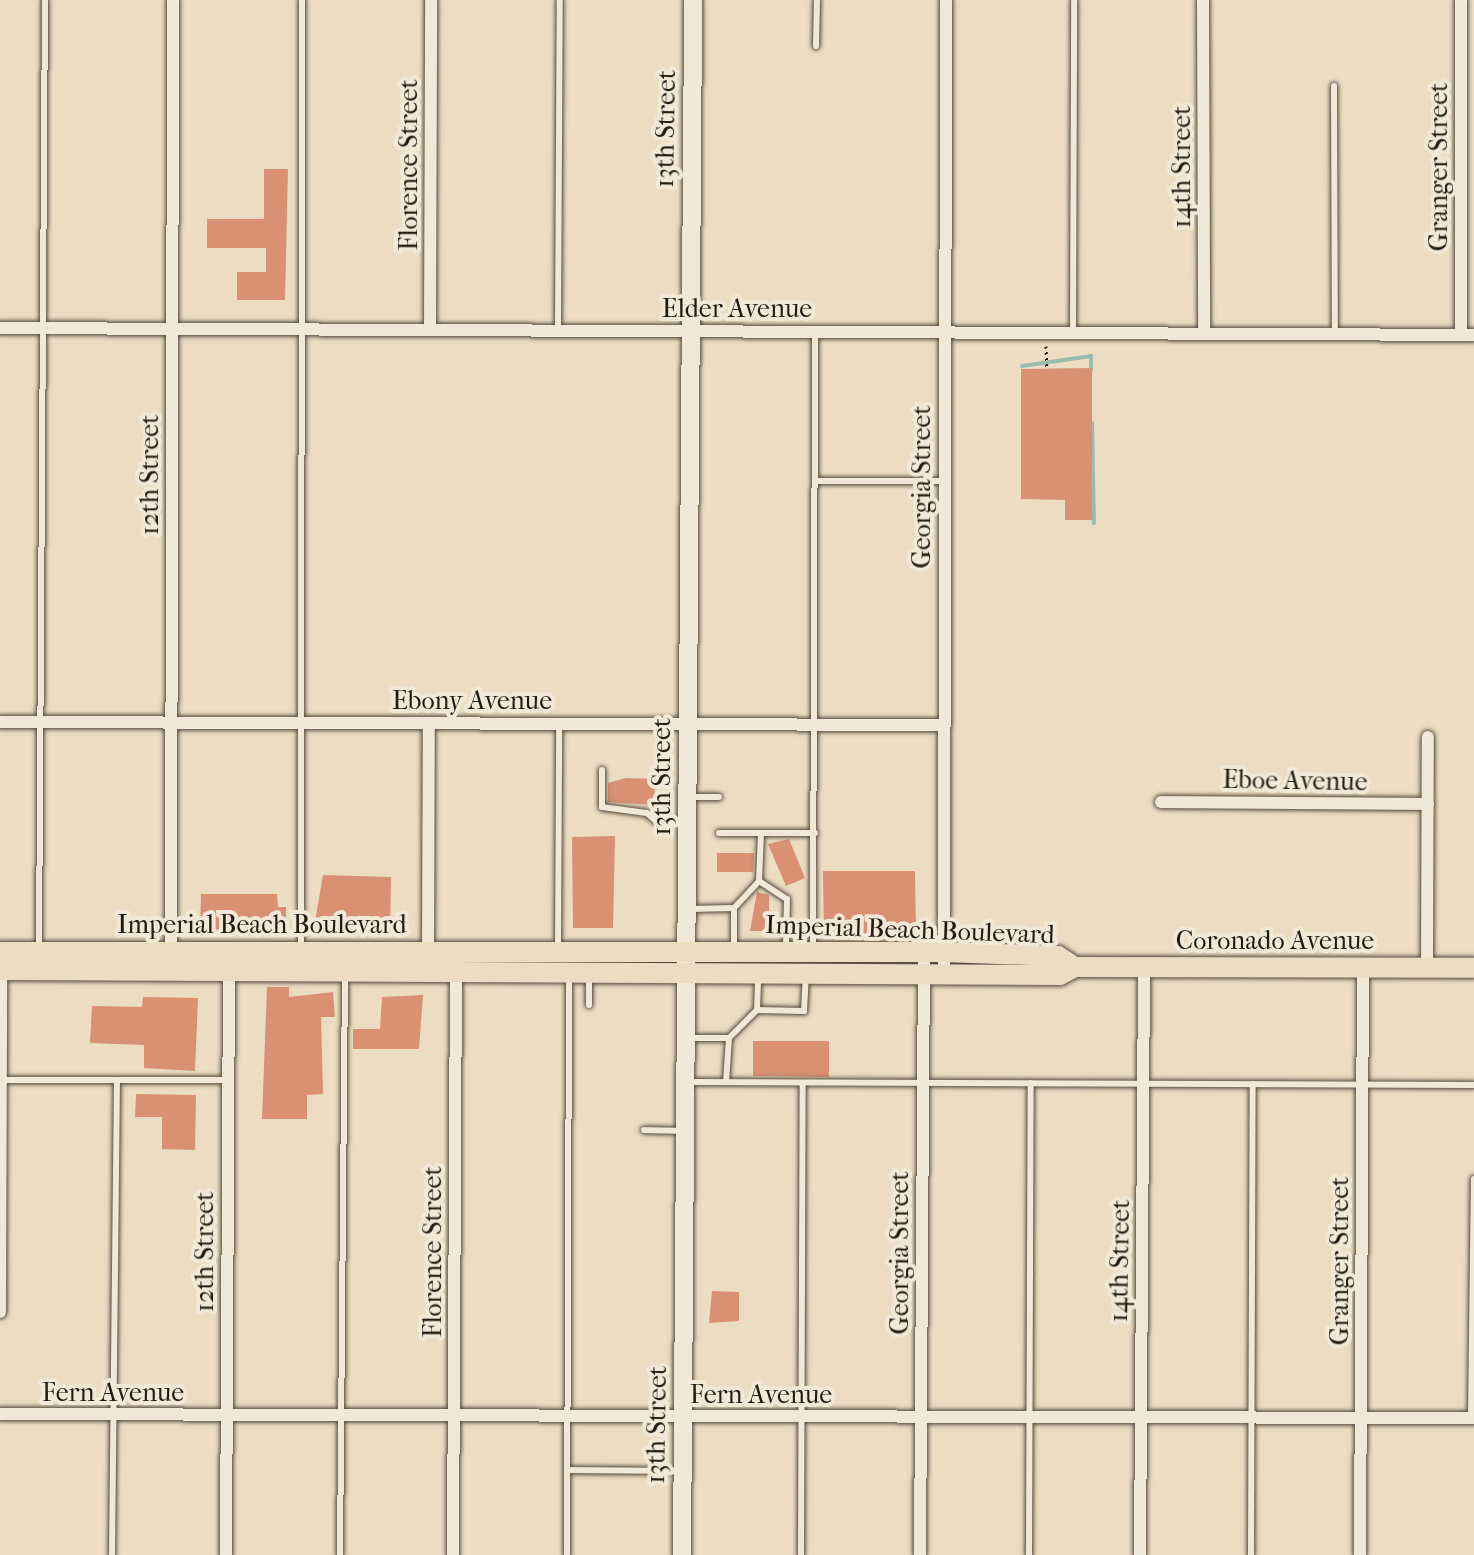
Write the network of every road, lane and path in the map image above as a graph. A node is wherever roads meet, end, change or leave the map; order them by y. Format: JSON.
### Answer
{"nodes":[{"id":1,"x":45,"y":0,"type":"edge"},
{"id":2,"x":173,"y":0,"type":"edge"},
{"id":3,"x":302,"y":0,"type":"edge"},
{"id":4,"x":431,"y":0,"type":"edge"},
{"id":5,"x":560,"y":0,"type":"edge"},
{"id":6,"x":693,"y":0,"type":"edge"},
{"id":7,"x":817,"y":0,"type":"edge"},
{"id":8,"x":946,"y":0,"type":"edge"},
{"id":9,"x":1074,"y":0,"type":"edge"},
{"id":10,"x":1203,"y":0,"type":"edge"},
{"id":11,"x":1461,"y":0,"type":"edge"},
{"id":12,"x":816,"y":46,"type":"dead end"},
{"id":13,"x":1334,"y":86,"type":"dead end"},
{"id":14,"x":0,"y":328,"type":"edge"},
{"id":15,"x":43,"y":328,"type":"junction"},
{"id":16,"x":172,"y":329,"type":"junction"},
{"id":17,"x":300,"y":329,"type":"junction"},
{"id":18,"x":430,"y":330,"type":"junction"},
{"id":19,"x":558,"y":330,"type":"junction"},
{"id":20,"x":691,"y":331,"type":"junction"},
{"id":21,"x":815,"y":331,"type":"junction"},
{"id":22,"x":945,"y":332,"type":"junction"},
{"id":23,"x":1073,"y":333,"type":"junction"},
{"id":24,"x":1204,"y":333,"type":"junction"},
{"id":25,"x":1335,"y":334,"type":"junction"},
{"id":26,"x":1467,"y":335,"type":"edge"},
{"id":27,"x":1046,"y":346,"type":"dead end"},
{"id":28,"x":1047,"y":369,"type":"dead end"},
{"id":29,"x":815,"y":481,"type":"junction"},
{"id":30,"x":944,"y":481,"type":"junction"},
{"id":31,"x":0,"y":722,"type":"edge"},
{"id":32,"x":41,"y":722,"type":"junction"},
{"id":33,"x":172,"y":723,"type":"junction"},
{"id":34,"x":299,"y":723,"type":"junction"},
{"id":35,"x":429,"y":724,"type":"junction"},
{"id":36,"x":559,"y":724,"type":"junction"},
{"id":37,"x":688,"y":724,"type":"junction"},
{"id":38,"x":816,"y":725,"type":"junction"},
{"id":39,"x":944,"y":725,"type":"junction"},
{"id":40,"x":1428,"y":737,"type":"dead end"},
{"id":41,"x":602,"y":770,"type":"dead end"},
{"id":42,"x":688,"y":797,"type":"junction"},
{"id":43,"x":719,"y":797,"type":"dead end"},
{"id":44,"x":1161,"y":802,"type":"dead end"},
{"id":45,"x":1428,"y":804,"type":"junction"},
{"id":46,"x":656,"y":821,"type":"dead end"},
{"id":47,"x":719,"y":833,"type":"dead end"},
{"id":48,"x":761,"y":833,"type":"junction"},
{"id":49,"x":815,"y":833,"type":"junction"},
{"id":50,"x":759,"y":881,"type":"junction"},
{"id":51,"x":734,"y":908,"type":"junction"},
{"id":52,"x":688,"y":909,"type":"junction"},
{"id":53,"x":171,"y":950,"type":"junction"},
{"id":54,"x":229,"y":950,"type":"junction"},
{"id":55,"x":301,"y":950,"type":"junction"},
{"id":56,"x":428,"y":950,"type":"junction"},
{"id":57,"x":457,"y":950,"type":"junction"},
{"id":58,"x":558,"y":950,"type":"junction"},
{"id":59,"x":688,"y":950,"type":"junction"},
{"id":60,"x":734,"y":950,"type":"junction"},
{"id":61,"x":39,"y":951,"type":"junction"},
{"id":62,"x":786,"y":951,"type":"junction"},
{"id":63,"x":813,"y":951,"type":"junction"},
{"id":64,"x":934,"y":952,"type":"junction"},
{"id":65,"x":1,"y":961,"type":"edge"},
{"id":66,"x":1075,"y":967,"type":"junction"},
{"id":67,"x":1144,"y":967,"type":"junction"},
{"id":68,"x":1363,"y":967,"type":"junction"},
{"id":69,"x":1427,"y":967,"type":"junction"},
{"id":70,"x":1474,"y":968,"type":"edge"},
{"id":71,"x":229,"y":971,"type":"junction"},
{"id":72,"x":345,"y":972,"type":"junction"},
{"id":73,"x":428,"y":972,"type":"junction"},
{"id":74,"x":456,"y":972,"type":"junction"},
{"id":75,"x":579,"y":972,"type":"junction"},
{"id":76,"x":688,"y":973,"type":"junction"},
{"id":77,"x":759,"y":973,"type":"junction"},
{"id":78,"x":806,"y":974,"type":"junction"},
{"id":79,"x":934,"y":975,"type":"junction"},
{"id":80,"x":589,"y":1005,"type":"dead end"},
{"id":81,"x":757,"y":1010,"type":"junction"},
{"id":82,"x":687,"y":1038,"type":"junction"},
{"id":83,"x":729,"y":1038,"type":"junction"},
{"id":84,"x":1,"y":1077,"type":"edge"},
{"id":85,"x":117,"y":1080,"type":"junction"},
{"id":86,"x":228,"y":1080,"type":"junction"},
{"id":87,"x":687,"y":1082,"type":"junction"},
{"id":88,"x":726,"y":1082,"type":"junction"},
{"id":89,"x":803,"y":1083,"type":"junction"},
{"id":90,"x":923,"y":1083,"type":"junction"},
{"id":91,"x":1031,"y":1083,"type":"junction"},
{"id":92,"x":1144,"y":1083,"type":"junction"},
{"id":93,"x":1253,"y":1084,"type":"junction"},
{"id":94,"x":1363,"y":1084,"type":"junction"},
{"id":95,"x":1474,"y":1085,"type":"edge"},
{"id":96,"x":644,"y":1130,"type":"dead end"},
{"id":97,"x":686,"y":1131,"type":"junction"},
{"id":98,"x":1474,"y":1179,"type":"edge"},
{"id":99,"x":0,"y":1312,"type":"edge"},
{"id":100,"x":0,"y":1414,"type":"edge"},
{"id":101,"x":113,"y":1415,"type":"junction"},
{"id":102,"x":226,"y":1415,"type":"junction"},
{"id":103,"x":341,"y":1416,"type":"junction"},
{"id":104,"x":454,"y":1416,"type":"junction"},
{"id":105,"x":567,"y":1417,"type":"junction"},
{"id":106,"x":683,"y":1417,"type":"junction"},
{"id":107,"x":802,"y":1417,"type":"junction"},
{"id":108,"x":921,"y":1417,"type":"junction"},
{"id":109,"x":1030,"y":1417,"type":"junction"},
{"id":110,"x":1140,"y":1417,"type":"junction"},
{"id":111,"x":1251,"y":1417,"type":"junction"},
{"id":112,"x":1361,"y":1418,"type":"junction"},
{"id":113,"x":1473,"y":1418,"type":"edge"},
{"id":114,"x":567,"y":1470,"type":"junction"},
{"id":115,"x":683,"y":1471,"type":"junction"},
{"id":116,"x":112,"y":1555,"type":"edge"},
{"id":117,"x":226,"y":1555,"type":"edge"},
{"id":118,"x":340,"y":1555,"type":"edge"},
{"id":119,"x":453,"y":1555,"type":"edge"},
{"id":120,"x":567,"y":1555,"type":"edge"},
{"id":121,"x":682,"y":1555,"type":"edge"},
{"id":122,"x":801,"y":1555,"type":"edge"},
{"id":123,"x":920,"y":1555,"type":"edge"},
{"id":124,"x":1029,"y":1555,"type":"edge"},
{"id":125,"x":1140,"y":1555,"type":"edge"},
{"id":126,"x":1251,"y":1555,"type":"edge"},
{"id":127,"x":1360,"y":1555,"type":"edge"}],
"edges":[{"from":1,"to":15,"type":"lane"},
{"from":2,"to":16,"type":"street","name":"12th Street"},
{"from":3,"to":17,"type":"lane"},
{"from":4,"to":18,"type":"street","name":"Florence Street"},
{"from":5,"to":19,"type":"lane"},
{"from":6,"to":20,"type":"main road","name":"13th Street"},
{"from":7,"to":12,"type":"lane"},
{"from":8,"to":22,"type":"street","name":"Georgia Street"},
{"from":9,"to":23,"type":"lane"},
{"from":10,"to":24,"type":"street","name":"14th Street"},
{"from":11,"to":26,"type":"street","name":"Granger Street"},
{"from":13,"to":25,"type":"lane"},
{"from":14,"to":15,"type":"street","name":"Elder Avenue"},
{"from":15,"to":16,"type":"street","name":"Elder Avenue"},
{"from":15,"to":32,"type":"lane"},
{"from":16,"to":17,"type":"street","name":"Elder Avenue"},
{"from":16,"to":33,"type":"street","name":"12th Street"},
{"from":17,"to":18,"type":"street","name":"Elder Avenue"},
{"from":17,"to":34,"type":"lane"},
{"from":18,"to":19,"type":"street","name":"Elder Avenue"},
{"from":19,"to":20,"type":"street","name":"Elder Avenue"},
{"from":20,"to":21,"type":"street","name":"Elder Avenue"},
{"from":20,"to":37,"type":"main road","name":"13th Street"},
{"from":21,"to":22,"type":"street","name":"Elder Avenue"},
{"from":21,"to":29,"type":"lane"},
{"from":22,"to":23,"type":"street","name":"Elder Avenue"},
{"from":22,"to":30,"type":"street","name":"Georgia Street"},
{"from":23,"to":24,"type":"street","name":"Elder Avenue"},
{"from":24,"to":25,"type":"street","name":"Elder Avenue"},
{"from":25,"to":26,"type":"street","name":"Elder Avenue"},
{"from":27,"to":28,"type":"path"},
{"from":29,"to":30,"type":"lane"},
{"from":29,"to":38,"type":"lane"},
{"from":30,"to":39,"type":"street","name":"Georgia Street"},
{"from":31,"to":32,"type":"street","name":"Ebony Avenue"},
{"from":32,"to":33,"type":"street","name":"Ebony Avenue"},
{"from":32,"to":61,"type":"lane"},
{"from":33,"to":34,"type":"street","name":"Ebony Avenue"},
{"from":33,"to":53,"type":"street","name":"12th Street"},
{"from":34,"to":35,"type":"street","name":"Ebony Avenue"},
{"from":34,"to":55,"type":"lane"},
{"from":35,"to":36,"type":"street","name":"Ebony Avenue"},
{"from":35,"to":56,"type":"street"},
{"from":36,"to":37,"type":"street","name":"Ebony Avenue"},
{"from":36,"to":58,"type":"lane"},
{"from":37,"to":38,"type":"street","name":"Ebony Avenue"},
{"from":37,"to":42,"type":"main road","name":"13th Street"},
{"from":38,"to":39,"type":"street","name":"Ebony Avenue"},
{"from":38,"to":49,"type":"lane"},
{"from":39,"to":64,"type":"street","name":"Georgia Street"},
{"from":40,"to":45,"type":"street"},
{"from":41,"to":46,"type":"lane"},
{"from":42,"to":43,"type":"lane"},
{"from":42,"to":52,"type":"main road","name":"13th Street"},
{"from":44,"to":45,"type":"street","name":"Eboe Avenue"},
{"from":45,"to":69,"type":"street"},
{"from":47,"to":48,"type":"lane"},
{"from":48,"to":49,"type":"lane"},
{"from":48,"to":50,"type":"lane"},
{"from":49,"to":63,"type":"lane"},
{"from":50,"to":51,"type":"lane"},
{"from":50,"to":62,"type":"lane"},
{"from":51,"to":52,"type":"lane"},
{"from":51,"to":60,"type":"lane"},
{"from":52,"to":59,"type":"main road","name":"13th Street"},
{"from":53,"to":54,"type":"main road","name":"Imperial Beach Boulevard"},
{"from":53,"to":61,"type":"main road","name":"Imperial Beach Boulevard"},
{"from":54,"to":55,"type":"main road","name":"Imperial Beach Boulevard"},
{"from":54,"to":71,"type":"street","name":"12th Street"},
{"from":55,"to":56,"type":"main road","name":"Imperial Beach Boulevard"},
{"from":56,"to":57,"type":"main road","name":"Imperial Beach Boulevard"},
{"from":56,"to":73,"type":"street"},
{"from":57,"to":58,"type":"main road","name":"Imperial Beach Boulevard"},
{"from":57,"to":74,"type":"street","name":"Florence Street"},
{"from":58,"to":59,"type":"main road","name":"Imperial Beach Boulevard"},
{"from":59,"to":60,"type":"main road","name":"Imperial Beach Boulevard"},
{"from":59,"to":76,"type":"main road","name":"13th Street"},
{"from":60,"to":62,"type":"main road","name":"Imperial Beach Boulevard"},
{"from":61,"to":65,"type":"main road","name":"Imperial Beach Boulevard"},
{"from":62,"to":63,"type":"main road","name":"Imperial Beach Boulevard"},
{"from":63,"to":64,"type":"main road","name":"Imperial Beach Boulevard"},
{"from":64,"to":66,"type":"main road","name":"Imperial Beach Boulevard"},
{"from":64,"to":79,"type":"street","name":"Georgia Street"},
{"from":64,"to":79,"type":"street","name":"Georgia Street"},
{"from":65,"to":71,"type":"main road","name":"Imperial Beach Boulevard"},
{"from":65,"to":84,"type":"street"},
{"from":66,"to":67,"type":"main road","name":"Coronado Avenue"},
{"from":66,"to":79,"type":"main road","name":"Imperial Beach Boulevard"},
{"from":67,"to":68,"type":"main road","name":"Coronado Avenue"},
{"from":67,"to":92,"type":"street","name":"14th Street"},
{"from":68,"to":69,"type":"main road","name":"Coronado Avenue"},
{"from":68,"to":94,"type":"street","name":"Granger Street"},
{"from":69,"to":70,"type":"main road","name":"Coronado Avenue"},
{"from":71,"to":72,"type":"main road","name":"Imperial Beach Boulevard"},
{"from":71,"to":86,"type":"street","name":"12th Street"},
{"from":72,"to":73,"type":"main road","name":"Imperial Beach Boulevard"},
{"from":72,"to":103,"type":"lane"},
{"from":73,"to":74,"type":"main road","name":"Imperial Beach Boulevard"},
{"from":74,"to":75,"type":"main road","name":"Imperial Beach Boulevard"},
{"from":74,"to":104,"type":"street","name":"Florence Street"},
{"from":75,"to":76,"type":"main road","name":"Imperial Beach Boulevard"},
{"from":75,"to":80,"type":"lane"},
{"from":75,"to":105,"type":"lane"},
{"from":76,"to":77,"type":"main road","name":"Imperial Beach Boulevard"},
{"from":76,"to":82,"type":"main road","name":"13th Street"},
{"from":77,"to":78,"type":"main road","name":"Imperial Beach Boulevard"},
{"from":77,"to":81,"type":"lane"},
{"from":78,"to":79,"type":"main road","name":"Imperial Beach Boulevard"},
{"from":78,"to":81,"type":"lane"},
{"from":79,"to":90,"type":"street","name":"Georgia Street"},
{"from":81,"to":83,"type":"lane"},
{"from":82,"to":83,"type":"lane"},
{"from":82,"to":87,"type":"main road","name":"13th Street"},
{"from":83,"to":88,"type":"lane"},
{"from":84,"to":85,"type":"lane"},
{"from":84,"to":99,"type":"street"},
{"from":85,"to":86,"type":"lane"},
{"from":85,"to":101,"type":"lane"},
{"from":86,"to":102,"type":"street","name":"12th Street"},
{"from":87,"to":88,"type":"lane"},
{"from":87,"to":97,"type":"main road","name":"13th Street"},
{"from":88,"to":89,"type":"lane"},
{"from":89,"to":90,"type":"lane"},
{"from":89,"to":107,"type":"lane"},
{"from":90,"to":91,"type":"lane"},
{"from":90,"to":108,"type":"street","name":"Georgia Street"},
{"from":91,"to":92,"type":"lane"},
{"from":91,"to":109,"type":"lane"},
{"from":92,"to":93,"type":"lane"},
{"from":92,"to":110,"type":"street","name":"14th Street"},
{"from":93,"to":94,"type":"lane"},
{"from":93,"to":111,"type":"lane"},
{"from":94,"to":95,"type":"lane"},
{"from":94,"to":112,"type":"street","name":"Granger Street"},
{"from":96,"to":97,"type":"lane"},
{"from":97,"to":106,"type":"main road","name":"13th Street"},
{"from":98,"to":113,"type":"lane"},
{"from":100,"to":101,"type":"street","name":"Fern Avenue"},
{"from":101,"to":102,"type":"street","name":"Fern Avenue"},
{"from":101,"to":116,"type":"lane"},
{"from":102,"to":103,"type":"street","name":"Fern Avenue"},
{"from":102,"to":117,"type":"street","name":"12th Street"},
{"from":103,"to":104,"type":"street","name":"Fern Avenue"},
{"from":103,"to":118,"type":"lane"},
{"from":104,"to":105,"type":"street","name":"Fern Avenue"},
{"from":104,"to":119,"type":"street","name":"Florence Street"},
{"from":105,"to":106,"type":"street","name":"Fern Avenue"},
{"from":105,"to":114,"type":"lane"},
{"from":106,"to":107,"type":"street","name":"Fern Avenue"},
{"from":106,"to":115,"type":"main road","name":"13th Street"},
{"from":107,"to":108,"type":"street","name":"Fern Avenue"},
{"from":107,"to":122,"type":"lane"},
{"from":108,"to":109,"type":"street","name":"Fern Avenue"},
{"from":108,"to":123,"type":"street","name":"Georgia Street"},
{"from":109,"to":110,"type":"street","name":"Fern Avenue"},
{"from":109,"to":124,"type":"lane"},
{"from":110,"to":111,"type":"street","name":"Fern Avenue"},
{"from":110,"to":125,"type":"street","name":"14th Street"},
{"from":111,"to":112,"type":"street","name":"Fern Avenue"},
{"from":111,"to":126,"type":"lane"},
{"from":112,"to":113,"type":"street","name":"Fern Avenue"},
{"from":112,"to":127,"type":"street","name":"Granger Street"},
{"from":114,"to":115,"type":"lane"},
{"from":114,"to":120,"type":"lane"},
{"from":115,"to":121,"type":"main road","name":"13th Street"}]}
